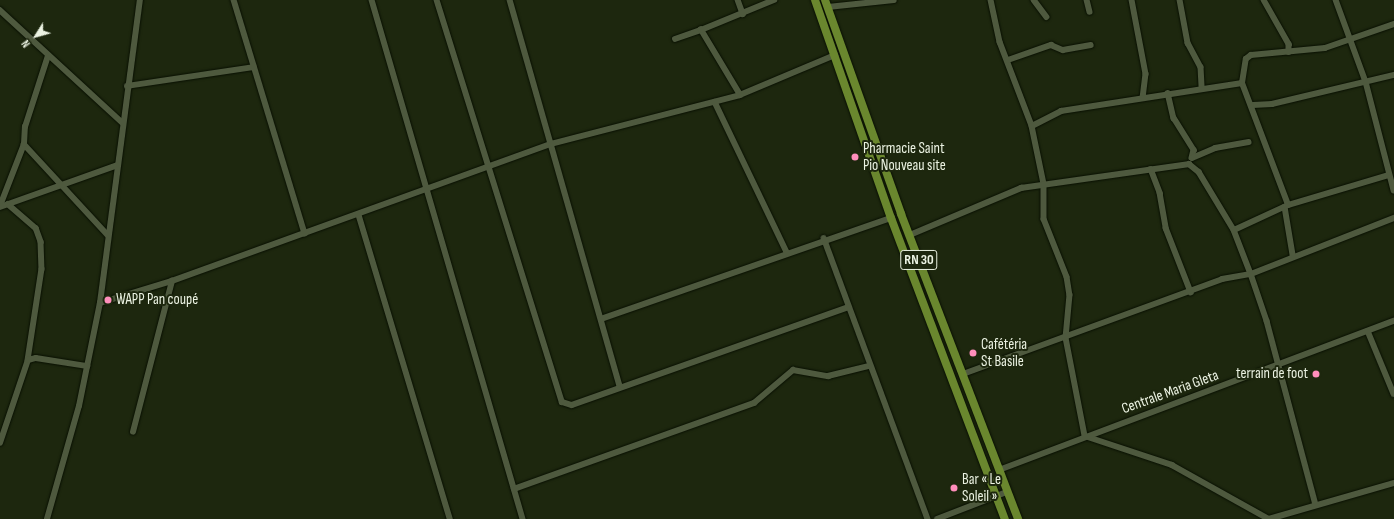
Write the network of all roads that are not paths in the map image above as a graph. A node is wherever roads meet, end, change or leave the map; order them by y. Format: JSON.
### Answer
{"nodes":[{"id":1,"x":140,"y":0,"type":"edge"},
{"id":2,"x":234,"y":0,"type":"edge"},
{"id":3,"x":372,"y":0,"type":"edge"},
{"id":4,"x":437,"y":0,"type":"edge"},
{"id":5,"x":510,"y":0,"type":"edge"},
{"id":6,"x":738,"y":0,"type":"edge"},
{"id":7,"x":774,"y":0,"type":"edge"},
{"id":8,"x":814,"y":0,"type":"edge"},
{"id":9,"x":894,"y":0,"type":"edge"},
{"id":10,"x":991,"y":0,"type":"edge"},
{"id":11,"x":1034,"y":0,"type":"edge"},
{"id":12,"x":1087,"y":0,"type":"edge"},
{"id":13,"x":1132,"y":0,"type":"edge"},
{"id":14,"x":1180,"y":0,"type":"edge"},
{"id":15,"x":1264,"y":0,"type":"edge"},
{"id":16,"x":1336,"y":0,"type":"edge"},
{"id":17,"x":827,"y":4,"type":"edge"},
{"id":18,"x":0,"y":10,"type":"edge"},
{"id":19,"x":1090,"y":12,"type":"dead end"},
{"id":20,"x":743,"y":14,"type":"junction"},
{"id":21,"x":1047,"y":17,"type":"dead end"},
{"id":22,"x":1394,"y":24,"type":"edge"},
{"id":23,"x":701,"y":30,"type":"junction"},
{"id":24,"x":675,"y":39,"type":"dead end"},
{"id":25,"x":1352,"y":39,"type":"junction"},
{"id":26,"x":1091,"y":46,"type":"dead end"},
{"id":27,"x":1289,"y":52,"type":"junction"},
{"id":28,"x":835,"y":55,"type":"junction"},
{"id":29,"x":48,"y":56,"type":"junction"},
{"id":30,"x":1008,"y":60,"type":"junction"},
{"id":31,"x":254,"y":67,"type":"junction"},
{"id":32,"x":1394,"y":75,"type":"edge"},
{"id":33,"x":1366,"y":82,"type":"junction"},
{"id":34,"x":1242,"y":83,"type":"junction"},
{"id":35,"x":127,"y":86,"type":"junction"},
{"id":36,"x":1202,"y":88,"type":"junction"},
{"id":37,"x":1168,"y":93,"type":"junction"},
{"id":38,"x":740,"y":95,"type":"junction"},
{"id":39,"x":1143,"y":96,"type":"junction"},
{"id":40,"x":715,"y":102,"type":"junction"},
{"id":41,"x":1253,"y":105,"type":"junction"},
{"id":42,"x":122,"y":122,"type":"junction"},
{"id":43,"x":1032,"y":126,"type":"junction"},
{"id":44,"x":1248,"y":142,"type":"dead end"},
{"id":45,"x":24,"y":144,"type":"junction"},
{"id":46,"x":551,"y":144,"type":"junction"},
{"id":47,"x":1192,"y":158,"type":"junction"},
{"id":48,"x":1189,"y":164,"type":"junction"},
{"id":49,"x":118,"y":165,"type":"junction"},
{"id":50,"x":489,"y":167,"type":"junction"},
{"id":51,"x":1151,"y":169,"type":"junction"},
{"id":52,"x":1389,"y":174,"type":"junction"},
{"id":53,"x":1044,"y":184,"type":"junction"},
{"id":54,"x":60,"y":186,"type":"junction"},
{"id":55,"x":1394,"y":190,"type":"edge"},
{"id":56,"x":425,"y":191,"type":"junction"},
{"id":57,"x":8,"y":204,"type":"junction"},
{"id":58,"x":1287,"y":206,"type":"junction"},
{"id":59,"x":0,"y":207,"type":"edge"},
{"id":60,"x":359,"y":215,"type":"junction"},
{"id":61,"x":891,"y":218,"type":"junction"},
{"id":62,"x":1394,"y":218,"type":"edge"},
{"id":63,"x":1234,"y":230,"type":"junction"},
{"id":64,"x":305,"y":233,"type":"junction"},
{"id":65,"x":108,"y":235,"type":"junction"},
{"id":66,"x":910,"y":235,"type":"junction"},
{"id":67,"x":824,"y":238,"type":"junction"},
{"id":68,"x":787,"y":252,"type":"junction"},
{"id":69,"x":1293,"y":255,"type":"junction"},
{"id":70,"x":1251,"y":274,"type":"junction"},
{"id":71,"x":172,"y":281,"type":"junction"},
{"id":72,"x":1191,"y":292,"type":"junction"},
{"id":73,"x":100,"y":303,"type":"junction"},
{"id":74,"x":848,"y":307,"type":"junction"},
{"id":75,"x":601,"y":319,"type":"junction"},
{"id":76,"x":1394,"y":321,"type":"edge"},
{"id":77,"x":1368,"y":331,"type":"junction"},
{"id":78,"x":1066,"y":338,"type":"junction"},
{"id":79,"x":28,"y":360,"type":"junction"},
{"id":80,"x":87,"y":366,"type":"junction"},
{"id":81,"x":869,"y":366,"type":"junction"},
{"id":82,"x":1277,"y":366,"type":"junction"},
{"id":83,"x":963,"y":374,"type":"junction"},
{"id":84,"x":620,"y":386,"type":"junction"},
{"id":85,"x":1394,"y":394,"type":"edge"},
{"id":86,"x":133,"y":432,"type":"dead end"},
{"id":87,"x":1085,"y":436,"type":"junction"},
{"id":88,"x":0,"y":443,"type":"edge"},
{"id":89,"x":999,"y":470,"type":"junction"},
{"id":90,"x":1394,"y":483,"type":"edge"},
{"id":91,"x":514,"y":489,"type":"junction"},
{"id":92,"x":1007,"y":492,"type":"junction"},
{"id":93,"x":996,"y":497,"type":"junction"},
{"id":94,"x":1316,"y":505,"type":"junction"},
{"id":95,"x":47,"y":519,"type":"edge"},
{"id":96,"x":450,"y":519,"type":"edge"},
{"id":97,"x":523,"y":519,"type":"edge"},
{"id":98,"x":928,"y":519,"type":"edge"},
{"id":99,"x":937,"y":519,"type":"edge"},
{"id":100,"x":1005,"y":519,"type":"edge"},
{"id":101,"x":1018,"y":519,"type":"edge"},
{"id":102,"x":1269,"y":519,"type":"edge"}],
"edges":[{"from":1,"to":35,"type":"street"},
{"from":2,"to":31,"type":"street"},
{"from":3,"to":56,"type":"street"},
{"from":4,"to":50,"type":"street"},
{"from":5,"to":46,"type":"street"},
{"from":6,"to":20,"type":"street"},
{"from":7,"to":20,"type":"street"},
{"from":8,"to":28,"type":"main road","name":"RN 30","number":"RN 30"},
{"from":9,"to":17,"type":"street"},
{"from":10,"to":30,"type":"street"},
{"from":11,"to":21,"type":"street"},
{"from":12,"to":19,"type":"street"},
{"from":13,"to":39,"type":"street"},
{"from":14,"to":36,"type":"street"},
{"from":15,"to":27,"type":"street"},
{"from":16,"to":25,"type":"street"},
{"from":17,"to":66,"type":"main road","number":"RN 30"},
{"from":18,"to":29,"type":"street"},
{"from":20,"to":23,"type":"street"},
{"from":22,"to":25,"type":"street"},
{"from":23,"to":24,"type":"street"},
{"from":23,"to":38,"type":"street"},
{"from":25,"to":27,"type":"street"},
{"from":25,"to":33,"type":"street"},
{"from":26,"to":30,"type":"street"},
{"from":27,"to":34,"type":"street"},
{"from":28,"to":38,"type":"street"},
{"from":28,"to":61,"type":"main road","name":"RN 30","number":"RN 30"},
{"from":29,"to":42,"type":"street"},
{"from":29,"to":45,"type":"street"},
{"from":30,"to":43,"type":"street"},
{"from":31,"to":35,"type":"street"},
{"from":31,"to":64,"type":"street"},
{"from":32,"to":33,"type":"street"},
{"from":33,"to":41,"type":"street"},
{"from":33,"to":52,"type":"street"},
{"from":34,"to":36,"type":"street"},
{"from":34,"to":41,"type":"street"},
{"from":35,"to":42,"type":"street"},
{"from":36,"to":37,"type":"street"},
{"from":37,"to":39,"type":"street"},
{"from":37,"to":47,"type":"street"},
{"from":38,"to":40,"type":"street"},
{"from":39,"to":43,"type":"street"},
{"from":40,"to":46,"type":"street"},
{"from":40,"to":68,"type":"street"},
{"from":41,"to":58,"type":"street"},
{"from":42,"to":49,"type":"street"},
{"from":43,"to":53,"type":"street"},
{"from":44,"to":47,"type":"street"},
{"from":45,"to":54,"type":"street"},
{"from":45,"to":59,"type":"street"},
{"from":46,"to":50,"type":"street"},
{"from":46,"to":75,"type":"street"},
{"from":47,"to":48,"type":"street"},
{"from":48,"to":51,"type":"street"},
{"from":48,"to":63,"type":"street"},
{"from":49,"to":54,"type":"street"},
{"from":49,"to":65,"type":"street"},
{"from":50,"to":56,"type":"street"},
{"from":50,"to":84,"type":"street"},
{"from":51,"to":53,"type":"street"},
{"from":51,"to":72,"type":"street"},
{"from":52,"to":55,"type":"street"},
{"from":52,"to":58,"type":"street"},
{"from":53,"to":66,"type":"street"},
{"from":53,"to":78,"type":"street"},
{"from":54,"to":57,"type":"street"},
{"from":54,"to":65,"type":"street"},
{"from":56,"to":60,"type":"street"},
{"from":56,"to":91,"type":"street"},
{"from":57,"to":59,"type":"street"},
{"from":57,"to":79,"type":"street"},
{"from":58,"to":63,"type":"street"},
{"from":58,"to":69,"type":"street"},
{"from":60,"to":64,"type":"street"},
{"from":60,"to":96,"type":"street"},
{"from":61,"to":67,"type":"street"},
{"from":61,"to":93,"type":"main road","name":"RN 30","number":"RN 30"},
{"from":62,"to":69,"type":"street"},
{"from":63,"to":70,"type":"street"},
{"from":64,"to":71,"type":"street"},
{"from":65,"to":73,"type":"street"},
{"from":66,"to":83,"type":"main road","number":"RN 30"},
{"from":67,"to":68,"type":"street"},
{"from":67,"to":74,"type":"street"},
{"from":68,"to":75,"type":"street"},
{"from":69,"to":70,"type":"street"},
{"from":70,"to":72,"type":"street"},
{"from":70,"to":82,"type":"street"},
{"from":71,"to":73,"type":"street"},
{"from":71,"to":86,"type":"street"},
{"from":72,"to":78,"type":"street"},
{"from":73,"to":80,"type":"street"},
{"from":74,"to":81,"type":"street"},
{"from":74,"to":84,"type":"street"},
{"from":75,"to":84,"type":"street"},
{"from":76,"to":77,"type":"street","name":"Centrale Maria Gleta"},
{"from":77,"to":82,"type":"street","name":"Centrale Maria Gleta"},
{"from":77,"to":85,"type":"street"},
{"from":78,"to":83,"type":"street"},
{"from":78,"to":87,"type":"street"},
{"from":79,"to":80,"type":"street"},
{"from":79,"to":88,"type":"street"},
{"from":80,"to":95,"type":"street"},
{"from":81,"to":91,"type":"street"},
{"from":81,"to":98,"type":"street"},
{"from":82,"to":87,"type":"street","name":"Centrale Maria Gleta"},
{"from":82,"to":94,"type":"street"},
{"from":83,"to":89,"type":"main road","number":"RN 30"},
{"from":87,"to":89,"type":"street","name":"Centrale Maria Gleta"},
{"from":87,"to":102,"type":"street"},
{"from":89,"to":92,"type":"main road","number":"RN 30"},
{"from":90,"to":94,"type":"street"},
{"from":91,"to":97,"type":"street"},
{"from":92,"to":93,"type":"street"},
{"from":92,"to":101,"type":"main road","number":"RN 30"},
{"from":93,"to":99,"type":"street"},
{"from":93,"to":100,"type":"main road","name":"RN 30","number":"RN 30"},
{"from":94,"to":102,"type":"street"}]}
